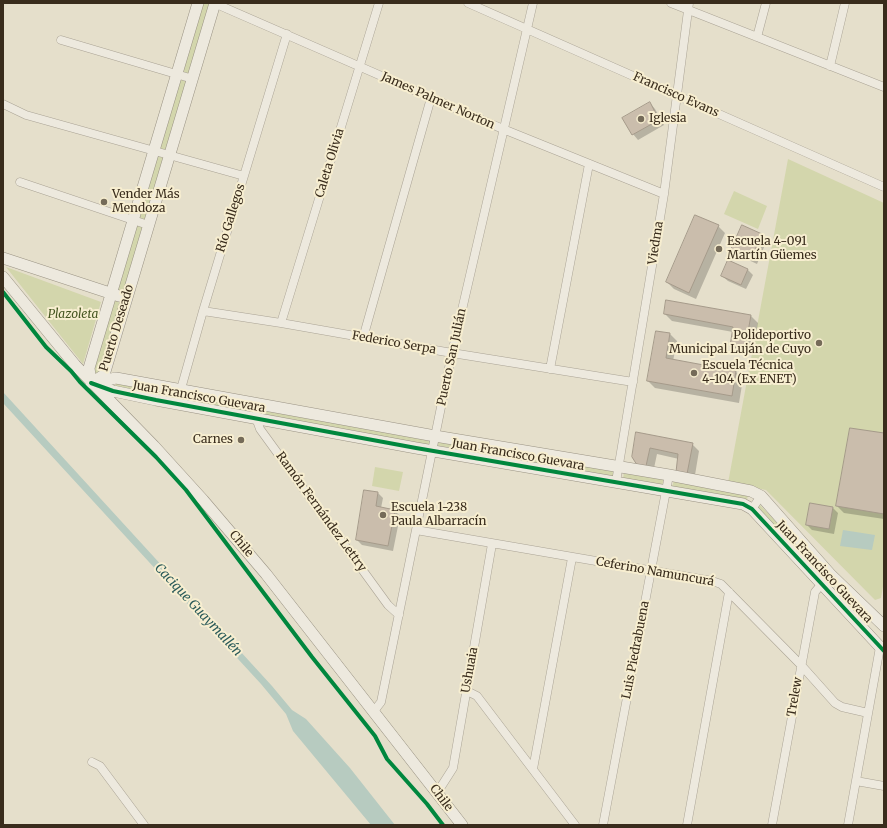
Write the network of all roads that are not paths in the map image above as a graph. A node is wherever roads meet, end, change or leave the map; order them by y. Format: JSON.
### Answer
{"nodes":[{"id":1,"x":198,"y":3,"type":"edge"},
{"id":2,"x":215,"y":3,"type":"edge"},
{"id":3,"x":379,"y":3,"type":"edge"},
{"id":4,"x":468,"y":3,"type":"edge"},
{"id":5,"x":533,"y":3,"type":"edge"},
{"id":6,"x":671,"y":3,"type":"edge"},
{"id":7,"x":766,"y":3,"type":"edge"},
{"id":8,"x":845,"y":3,"type":"edge"},
{"id":9,"x":689,"y":6,"type":"edge"},
{"id":10,"x":527,"y":29,"type":"junction"},
{"id":11,"x":287,"y":34,"type":"junction"},
{"id":12,"x":758,"y":37,"type":"junction"},
{"id":13,"x":61,"y":40,"type":"dead end"},
{"id":14,"x":360,"y":66,"type":"junction"},
{"id":15,"x":830,"y":66,"type":"junction"},
{"id":16,"x":177,"y":74,"type":"junction"},
{"id":17,"x":193,"y":79,"type":"junction"},
{"id":18,"x":884,"y":87,"type":"edge"},
{"id":19,"x":678,"y":95,"type":"junction"},
{"id":20,"x":430,"y":98,"type":"junction"},
{"id":21,"x":3,"y":104,"type":"edge"},
{"id":22,"x":503,"y":129,"type":"junction"},
{"id":23,"x":154,"y":151,"type":"junction"},
{"id":24,"x":169,"y":155,"type":"junction"},
{"id":25,"x":589,"y":164,"type":"junction"},
{"id":26,"x":244,"y":176,"type":"junction"},
{"id":27,"x":884,"y":177,"type":"edge"},
{"id":28,"x":20,"y":182,"type":"dead end"},
{"id":29,"x":883,"y":187,"type":"edge"},
{"id":30,"x":664,"y":194,"type":"junction"},
{"id":31,"x":133,"y":220,"type":"junction"},
{"id":32,"x":148,"y":225,"type":"junction"},
{"id":33,"x":3,"y":258,"type":"edge"},
{"id":34,"x":3,"y":277,"type":"edge"},
{"id":35,"x":111,"y":293,"type":"junction"},
{"id":36,"x":126,"y":298,"type":"junction"},
{"id":37,"x":203,"y":311,"type":"junction"},
{"id":38,"x":281,"y":323,"type":"junction"},
{"id":39,"x":364,"y":338,"type":"junction"},
{"id":40,"x":452,"y":353,"type":"junction"},
{"id":41,"x":550,"y":369,"type":"junction"},
{"id":42,"x":633,"y":382,"type":"junction"},
{"id":43,"x":91,"y":383,"type":"junction"},
{"id":44,"x":180,"y":390,"type":"junction"},
{"id":45,"x":177,"y":403,"type":"junction"},
{"id":46,"x":258,"y":403,"type":"junction"},
{"id":47,"x":256,"y":418,"type":"junction"},
{"id":48,"x":435,"y":436,"type":"junction"},
{"id":49,"x":432,"y":450,"type":"junction"},
{"id":50,"x":618,"y":466,"type":"junction"},
{"id":51,"x":669,"y":475,"type":"junction"},
{"id":52,"x":616,"y":482,"type":"junction"},
{"id":53,"x":666,"y":490,"type":"junction"},
{"id":54,"x":762,"y":496,"type":"junction"},
{"id":55,"x":752,"y":509,"type":"junction"},
{"id":56,"x":416,"y":530,"type":"junction"},
{"id":57,"x":492,"y":544,"type":"junction"},
{"id":58,"x":572,"y":558,"type":"junction"},
{"id":59,"x":651,"y":570,"type":"junction"},
{"id":60,"x":830,"y":574,"type":"junction"},
{"id":61,"x":821,"y":584,"type":"junction"},
{"id":62,"x":729,"y":592,"type":"junction"},
{"id":63,"x":399,"y":615,"type":"junction"},
{"id":64,"x":884,"y":625,"type":"edge"},
{"id":65,"x":882,"y":648,"type":"edge"},
{"id":66,"x":801,"y":665,"type":"junction"},
{"id":67,"x":467,"y":691,"type":"junction"},
{"id":68,"x":374,"y":711,"type":"junction"},
{"id":69,"x":868,"y":713,"type":"junction"},
{"id":70,"x":92,"y":762,"type":"dead end"},
{"id":71,"x":533,"y":769,"type":"junction"},
{"id":72,"x":856,"y":781,"type":"junction"},
{"id":73,"x":884,"y":786,"type":"edge"},
{"id":74,"x":438,"y":793,"type":"junction"},
{"id":75,"x":144,"y":825,"type":"edge"},
{"id":76,"x":462,"y":825,"type":"edge"},
{"id":77,"x":575,"y":825,"type":"edge"},
{"id":78,"x":603,"y":825,"type":"edge"},
{"id":79,"x":687,"y":825,"type":"edge"},
{"id":80,"x":772,"y":825,"type":"edge"},
{"id":81,"x":848,"y":825,"type":"edge"}],
"edges":[{"from":1,"to":16,"type":"street","name":"Puerto Deseado"},
{"from":2,"to":11,"type":"street","name":"James Palmer Norton"},
{"from":2,"to":17,"type":"street","name":"Puerto Deseado"},
{"from":3,"to":14,"type":"street","name":"Caleta Olivia"},
{"from":4,"to":10,"type":"street","name":"Francisco Evans"},
{"from":5,"to":10,"type":"street","name":"Puerto San Julián"},
{"from":6,"to":9,"type":"street"},
{"from":7,"to":12,"type":"street"},
{"from":8,"to":15,"type":"street"},
{"from":9,"to":12,"type":"street"},
{"from":9,"to":19,"type":"street","name":"Viedma"},
{"from":10,"to":19,"type":"street","name":"Francisco Evans"},
{"from":10,"to":22,"type":"street","name":"Puerto San Julián"},
{"from":11,"to":14,"type":"street","name":"James Palmer Norton"},
{"from":11,"to":26,"type":"street","name":"Río Gallegos"},
{"from":12,"to":15,"type":"street"},
{"from":13,"to":16,"type":"street"},
{"from":14,"to":20,"type":"street","name":"James Palmer Norton"},
{"from":14,"to":38,"type":"street","name":"Caleta Olivia"},
{"from":15,"to":18,"type":"street"},
{"from":16,"to":17,"type":"street"},
{"from":16,"to":23,"type":"street","name":"Puerto Deseado"},
{"from":17,"to":24,"type":"street","name":"Puerto Deseado"},
{"from":19,"to":29,"type":"street","name":"Francisco Evans"},
{"from":19,"to":30,"type":"street","name":"Viedma"},
{"from":20,"to":22,"type":"street","name":"James Palmer Norton"},
{"from":20,"to":39,"type":"street"},
{"from":21,"to":23,"type":"street"},
{"from":22,"to":25,"type":"street","name":"James Palmer Norton"},
{"from":22,"to":40,"type":"street","name":"Puerto San Julián"},
{"from":23,"to":24,"type":"street"},
{"from":23,"to":31,"type":"street","name":"Puerto Deseado"},
{"from":24,"to":26,"type":"street"},
{"from":24,"to":32,"type":"street","name":"Puerto Deseado"},
{"from":25,"to":30,"type":"street","name":"James Palmer Norton"},
{"from":25,"to":41,"type":"street"},
{"from":26,"to":37,"type":"street","name":"Río Gallegos"},
{"from":27,"to":29,"type":"street"},
{"from":28,"to":31,"type":"street"},
{"from":30,"to":42,"type":"street","name":"Viedma"},
{"from":31,"to":32,"type":"street"},
{"from":31,"to":35,"type":"street","name":"Puerto Deseado"},
{"from":32,"to":36,"type":"street","name":"Puerto Deseado"},
{"from":33,"to":35,"type":"street"},
{"from":34,"to":43,"type":"street","name":"Chile"},
{"from":35,"to":36,"type":"street"},
{"from":35,"to":43,"type":"street","name":"Puerto Deseado"},
{"from":36,"to":43,"type":"street","name":"Puerto Deseado"},
{"from":37,"to":38,"type":"street","name":"Federico Serpa"},
{"from":37,"to":44,"type":"street","name":"Río Gallegos"},
{"from":38,"to":39,"type":"street","name":"Federico Serpa"},
{"from":39,"to":40,"type":"street","name":"Federico Serpa"},
{"from":40,"to":41,"type":"street","name":"Federico Serpa"},
{"from":40,"to":48,"type":"street","name":"Puerto San Julián"},
{"from":41,"to":42,"type":"street","name":"Federico Serpa"},
{"from":42,"to":50,"type":"street","name":"Viedma"},
{"from":43,"to":44,"type":"street","name":"Juan Francisco Guevara"},
{"from":43,"to":45,"type":"street","name":"Juan Francisco Guevara"},
{"from":43,"to":68,"type":"street","name":"Chile"},
{"from":44,"to":45,"type":"street","name":"Río Gallegos"},
{"from":44,"to":46,"type":"street","name":"Juan Francisco Guevara"},
{"from":45,"to":47,"type":"street","name":"Juan Francisco Guevara"},
{"from":46,"to":47,"type":"street"},
{"from":46,"to":48,"type":"street","name":"Juan Francisco Guevara"},
{"from":47,"to":49,"type":"street","name":"Juan Francisco Guevara"},
{"from":47,"to":63,"type":"street","name":"Ramón Fernández Lettry"},
{"from":48,"to":49,"type":"street","name":"Puerto San Julián"},
{"from":48,"to":50,"type":"street","name":"Juan Francisco Guevara"},
{"from":49,"to":52,"type":"street","name":"Juan Francisco Guevara"},
{"from":49,"to":56,"type":"street","name":"Puerto San Julián"},
{"from":50,"to":51,"type":"street","name":"Juan Francisco Guevara"},
{"from":50,"to":52,"type":"street","name":"Viedma"},
{"from":51,"to":53,"type":"street","name":"Luis Piedrabuena"},
{"from":51,"to":54,"type":"street","name":"Juan Francisco Guevara"},
{"from":52,"to":53,"type":"street","name":"Juan Francisco Guevara"},
{"from":53,"to":55,"type":"street","name":"Juan Francisco Guevara"},
{"from":53,"to":59,"type":"street","name":"Luis Piedrabuena"},
{"from":54,"to":55,"type":"street"},
{"from":54,"to":60,"type":"street","name":"Juan Francisco Guevara"},
{"from":55,"to":61,"type":"street","name":"Juan Francisco Guevara"},
{"from":56,"to":57,"type":"street","name":"Ceferino Namuncurá"},
{"from":56,"to":63,"type":"street","name":"Puerto San Julián"},
{"from":57,"to":58,"type":"street","name":"Ceferino Namuncurá"},
{"from":57,"to":67,"type":"street","name":"Ushuaia"},
{"from":58,"to":59,"type":"street","name":"Ceferino Namuncurá"},
{"from":58,"to":71,"type":"street"},
{"from":59,"to":62,"type":"street","name":"Ceferino Namuncurá"},
{"from":59,"to":78,"type":"street","name":"Luis Piedrabuena"},
{"from":60,"to":61,"type":"street","name":"Trelew"},
{"from":60,"to":64,"type":"street","name":"Juan Francisco Guevara"},
{"from":61,"to":65,"type":"street","name":"Juan Francisco Guevara"},
{"from":61,"to":66,"type":"street","name":"Trelew"},
{"from":62,"to":66,"type":"street","name":"Ceferino Namuncurá"},
{"from":62,"to":79,"type":"street"},
{"from":63,"to":68,"type":"street","name":"Puerto San Julián"},
{"from":64,"to":65,"type":"street"},
{"from":65,"to":69,"type":"street"},
{"from":66,"to":69,"type":"street","name":"Ceferino Namuncurá"},
{"from":66,"to":80,"type":"street","name":"Trelew"},
{"from":67,"to":71,"type":"street"},
{"from":67,"to":74,"type":"street","name":"Ushuaia"},
{"from":68,"to":74,"type":"street","name":"Chile"},
{"from":69,"to":72,"type":"street"},
{"from":70,"to":75,"type":"street"},
{"from":71,"to":77,"type":"street"},
{"from":72,"to":73,"type":"street"},
{"from":72,"to":81,"type":"street"},
{"from":74,"to":76,"type":"street","name":"Chile"}]}
